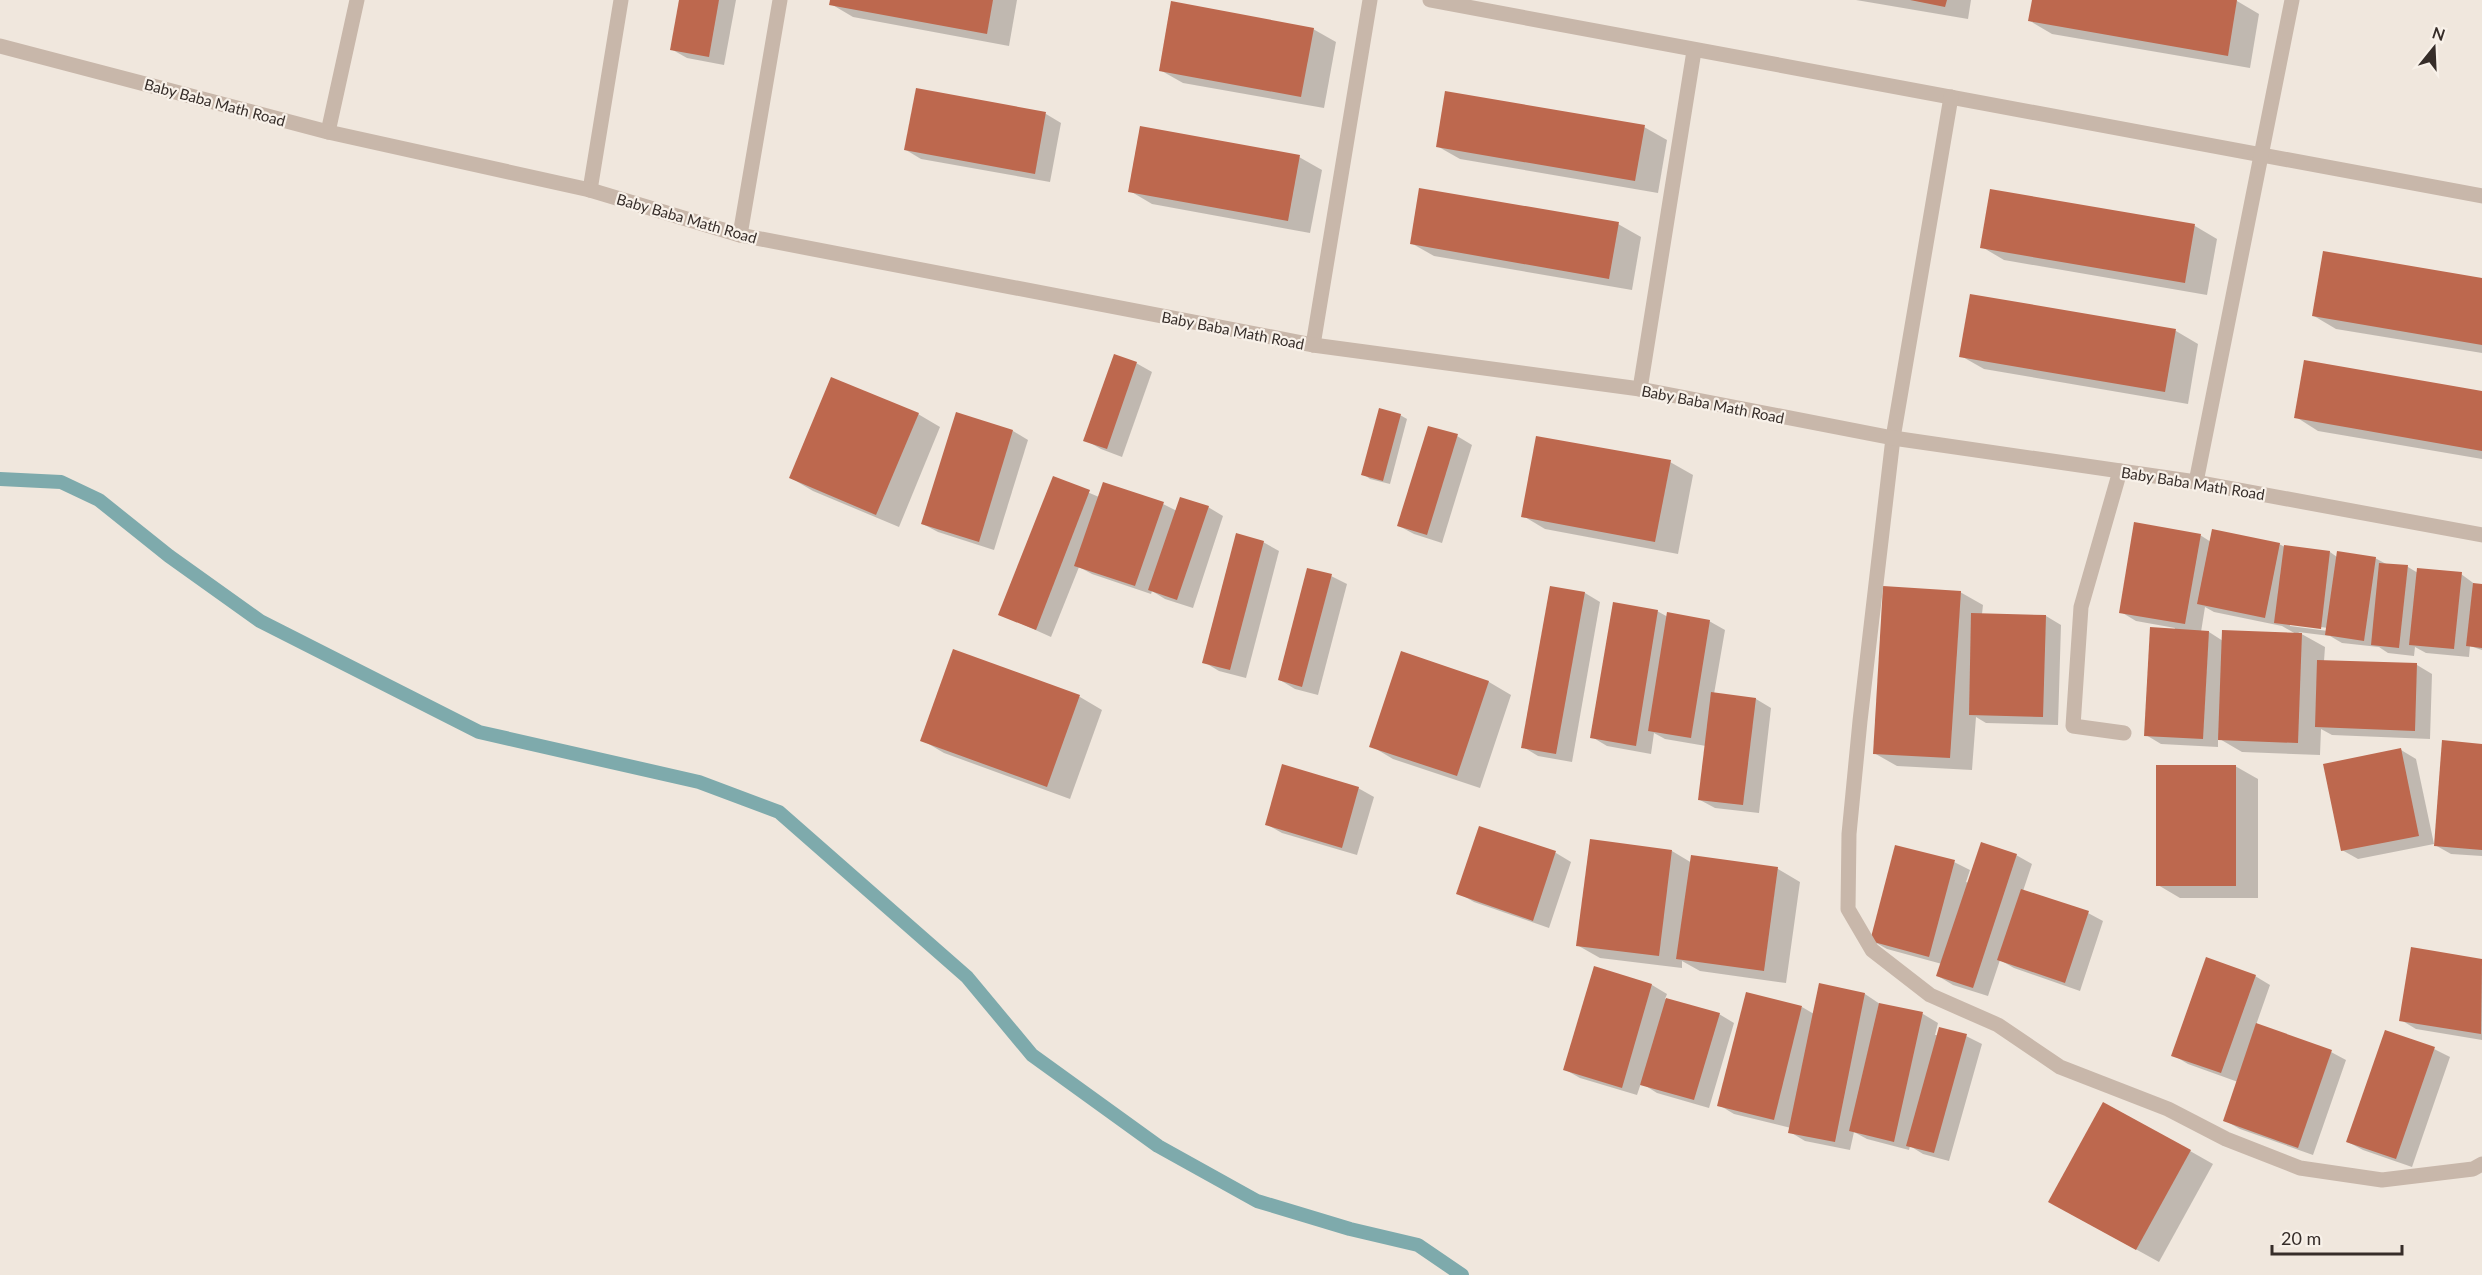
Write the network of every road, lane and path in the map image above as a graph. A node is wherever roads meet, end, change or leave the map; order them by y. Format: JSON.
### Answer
{"nodes":[{"id":1,"x":357,"y":0,"type":"edge"},
{"id":2,"x":621,"y":0,"type":"edge"},
{"id":3,"x":780,"y":0,"type":"edge"},
{"id":4,"x":1370,"y":0,"type":"edge"},
{"id":5,"x":1430,"y":0,"type":"edge"},
{"id":6,"x":2292,"y":0,"type":"edge"},
{"id":7,"x":0,"y":46,"type":"edge"},
{"id":8,"x":1694,"y":51,"type":"junction"},
{"id":9,"x":1951,"y":97,"type":"junction"},
{"id":10,"x":328,"y":132,"type":"junction"},
{"id":11,"x":2262,"y":154,"type":"junction"},
{"id":12,"x":590,"y":190,"type":"junction"},
{"id":13,"x":2482,"y":196,"type":"edge"},
{"id":14,"x":740,"y":236,"type":"junction"},
{"id":15,"x":1313,"y":345,"type":"junction"},
{"id":16,"x":1640,"y":390,"type":"junction"},
{"id":17,"x":1893,"y":438,"type":"junction"},
{"id":18,"x":2120,"y":471,"type":"junction"},
{"id":19,"x":2196,"y":482,"type":"junction"},
{"id":20,"x":2482,"y":535,"type":"edge"},
{"id":21,"x":2124,"y":733,"type":"dead end"},
{"id":22,"x":2482,"y":1164,"type":"edge"}],
"edges":[{"from":1,"to":10,"type":"street"},
{"from":2,"to":12,"type":"street"},
{"from":3,"to":14,"type":"street"},
{"from":4,"to":15,"type":"street"},
{"from":5,"to":8,"type":"street"},
{"from":6,"to":11,"type":"street"},
{"from":7,"to":10,"type":"street","name":"Baby Baba Math Road"},
{"from":8,"to":9,"type":"street"},
{"from":8,"to":16,"type":"street"},
{"from":9,"to":11,"type":"street"},
{"from":9,"to":17,"type":"street"},
{"from":10,"to":12,"type":"street","name":"Baby Baba Math Road"},
{"from":11,"to":13,"type":"street"},
{"from":11,"to":19,"type":"street"},
{"from":12,"to":14,"type":"street","name":"Baby Baba Math Road"},
{"from":14,"to":15,"type":"street","name":"Baby Baba Math Road"},
{"from":15,"to":16,"type":"street","name":"Baby Baba Math Road"},
{"from":16,"to":17,"type":"street","name":"Baby Baba Math Road"},
{"from":17,"to":18,"type":"street","name":"Baby Baba Math Road"},
{"from":17,"to":22,"type":"street"},
{"from":18,"to":19,"type":"street","name":"Baby Baba Math Road"},
{"from":18,"to":21,"type":"street"},
{"from":19,"to":20,"type":"street","name":"Baby Baba Math Road"}]}
